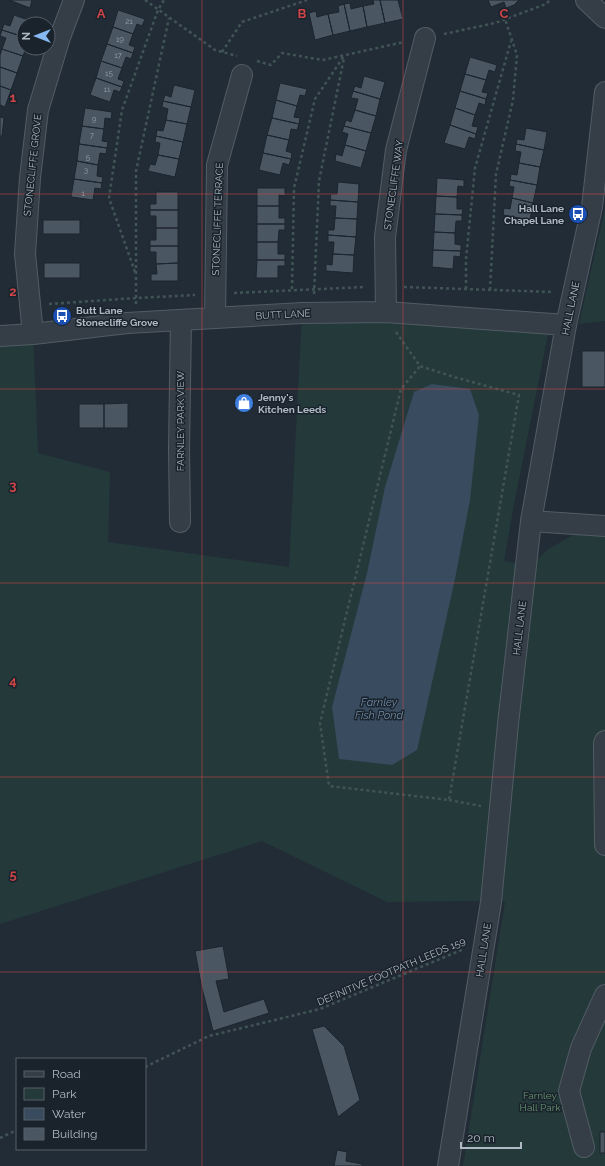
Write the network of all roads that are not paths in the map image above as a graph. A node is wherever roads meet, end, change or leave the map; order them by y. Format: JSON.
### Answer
{"nodes":[{"id":1,"x":74,"y":0,"type":"edge"},
{"id":2,"x":586,"y":0,"type":"edge"},
{"id":3,"x":605,"y":18,"type":"edge"},
{"id":4,"x":424,"y":38,"type":"dead end"},
{"id":5,"x":244,"y":64,"type":"road end"},
{"id":6,"x":605,"y":92,"type":"edge"},
{"id":7,"x":598,"y":207,"type":"edge"},
{"id":8,"x":386,"y":312,"type":"junction"},
{"id":9,"x":215,"y":318,"type":"junction"},
{"id":10,"x":181,"y":320,"type":"junction"},
{"id":11,"x":566,"y":325,"type":"junction"},
{"id":12,"x":33,"y":334,"type":"junction"},
{"id":13,"x":0,"y":336,"type":"edge"},
{"id":14,"x":531,"y":521,"type":"junction"},
{"id":15,"x":180,"y":522,"type":"dead end"},
{"id":16,"x":605,"y":526,"type":"edge"},
{"id":17,"x":605,"y":740,"type":"edge"},
{"id":18,"x":605,"y":845,"type":"edge"},
{"id":19,"x":605,"y":995,"type":"edge"},
{"id":20,"x":584,"y":1147,"type":"dead end"},
{"id":21,"x":448,"y":1166,"type":"edge"}],
"edges":[{"from":1,"to":12,"type":"street","name":"STONECLIFFE GROVE"},
{"from":2,"to":3,"type":"street"},
{"from":4,"to":8,"type":"street","name":"STONECLIFFE WAY"},
{"from":5,"to":9,"type":"street","name":"STONECLIFFE TERRACE"},
{"from":6,"to":7,"type":"street","name":"HALL LANE"},
{"from":7,"to":11,"type":"street","name":"HALL LANE"},
{"from":8,"to":9,"type":"street","name":"BUTT LANE"},
{"from":8,"to":11,"type":"street","name":"BUTT LANE"},
{"from":9,"to":10,"type":"street","name":"BUTT LANE"},
{"from":10,"to":12,"type":"street","name":"BUTT LANE"},
{"from":10,"to":15,"type":"street","name":"FARNLEY PARK VIEW"},
{"from":11,"to":14,"type":"street","name":"HALL LANE"},
{"from":12,"to":13,"type":"street","name":"BUTT LANE"},
{"from":14,"to":16,"type":"street"},
{"from":14,"to":21,"type":"street","name":"HALL LANE"},
{"from":17,"to":18,"type":"street"},
{"from":19,"to":20,"type":"street"}]}
